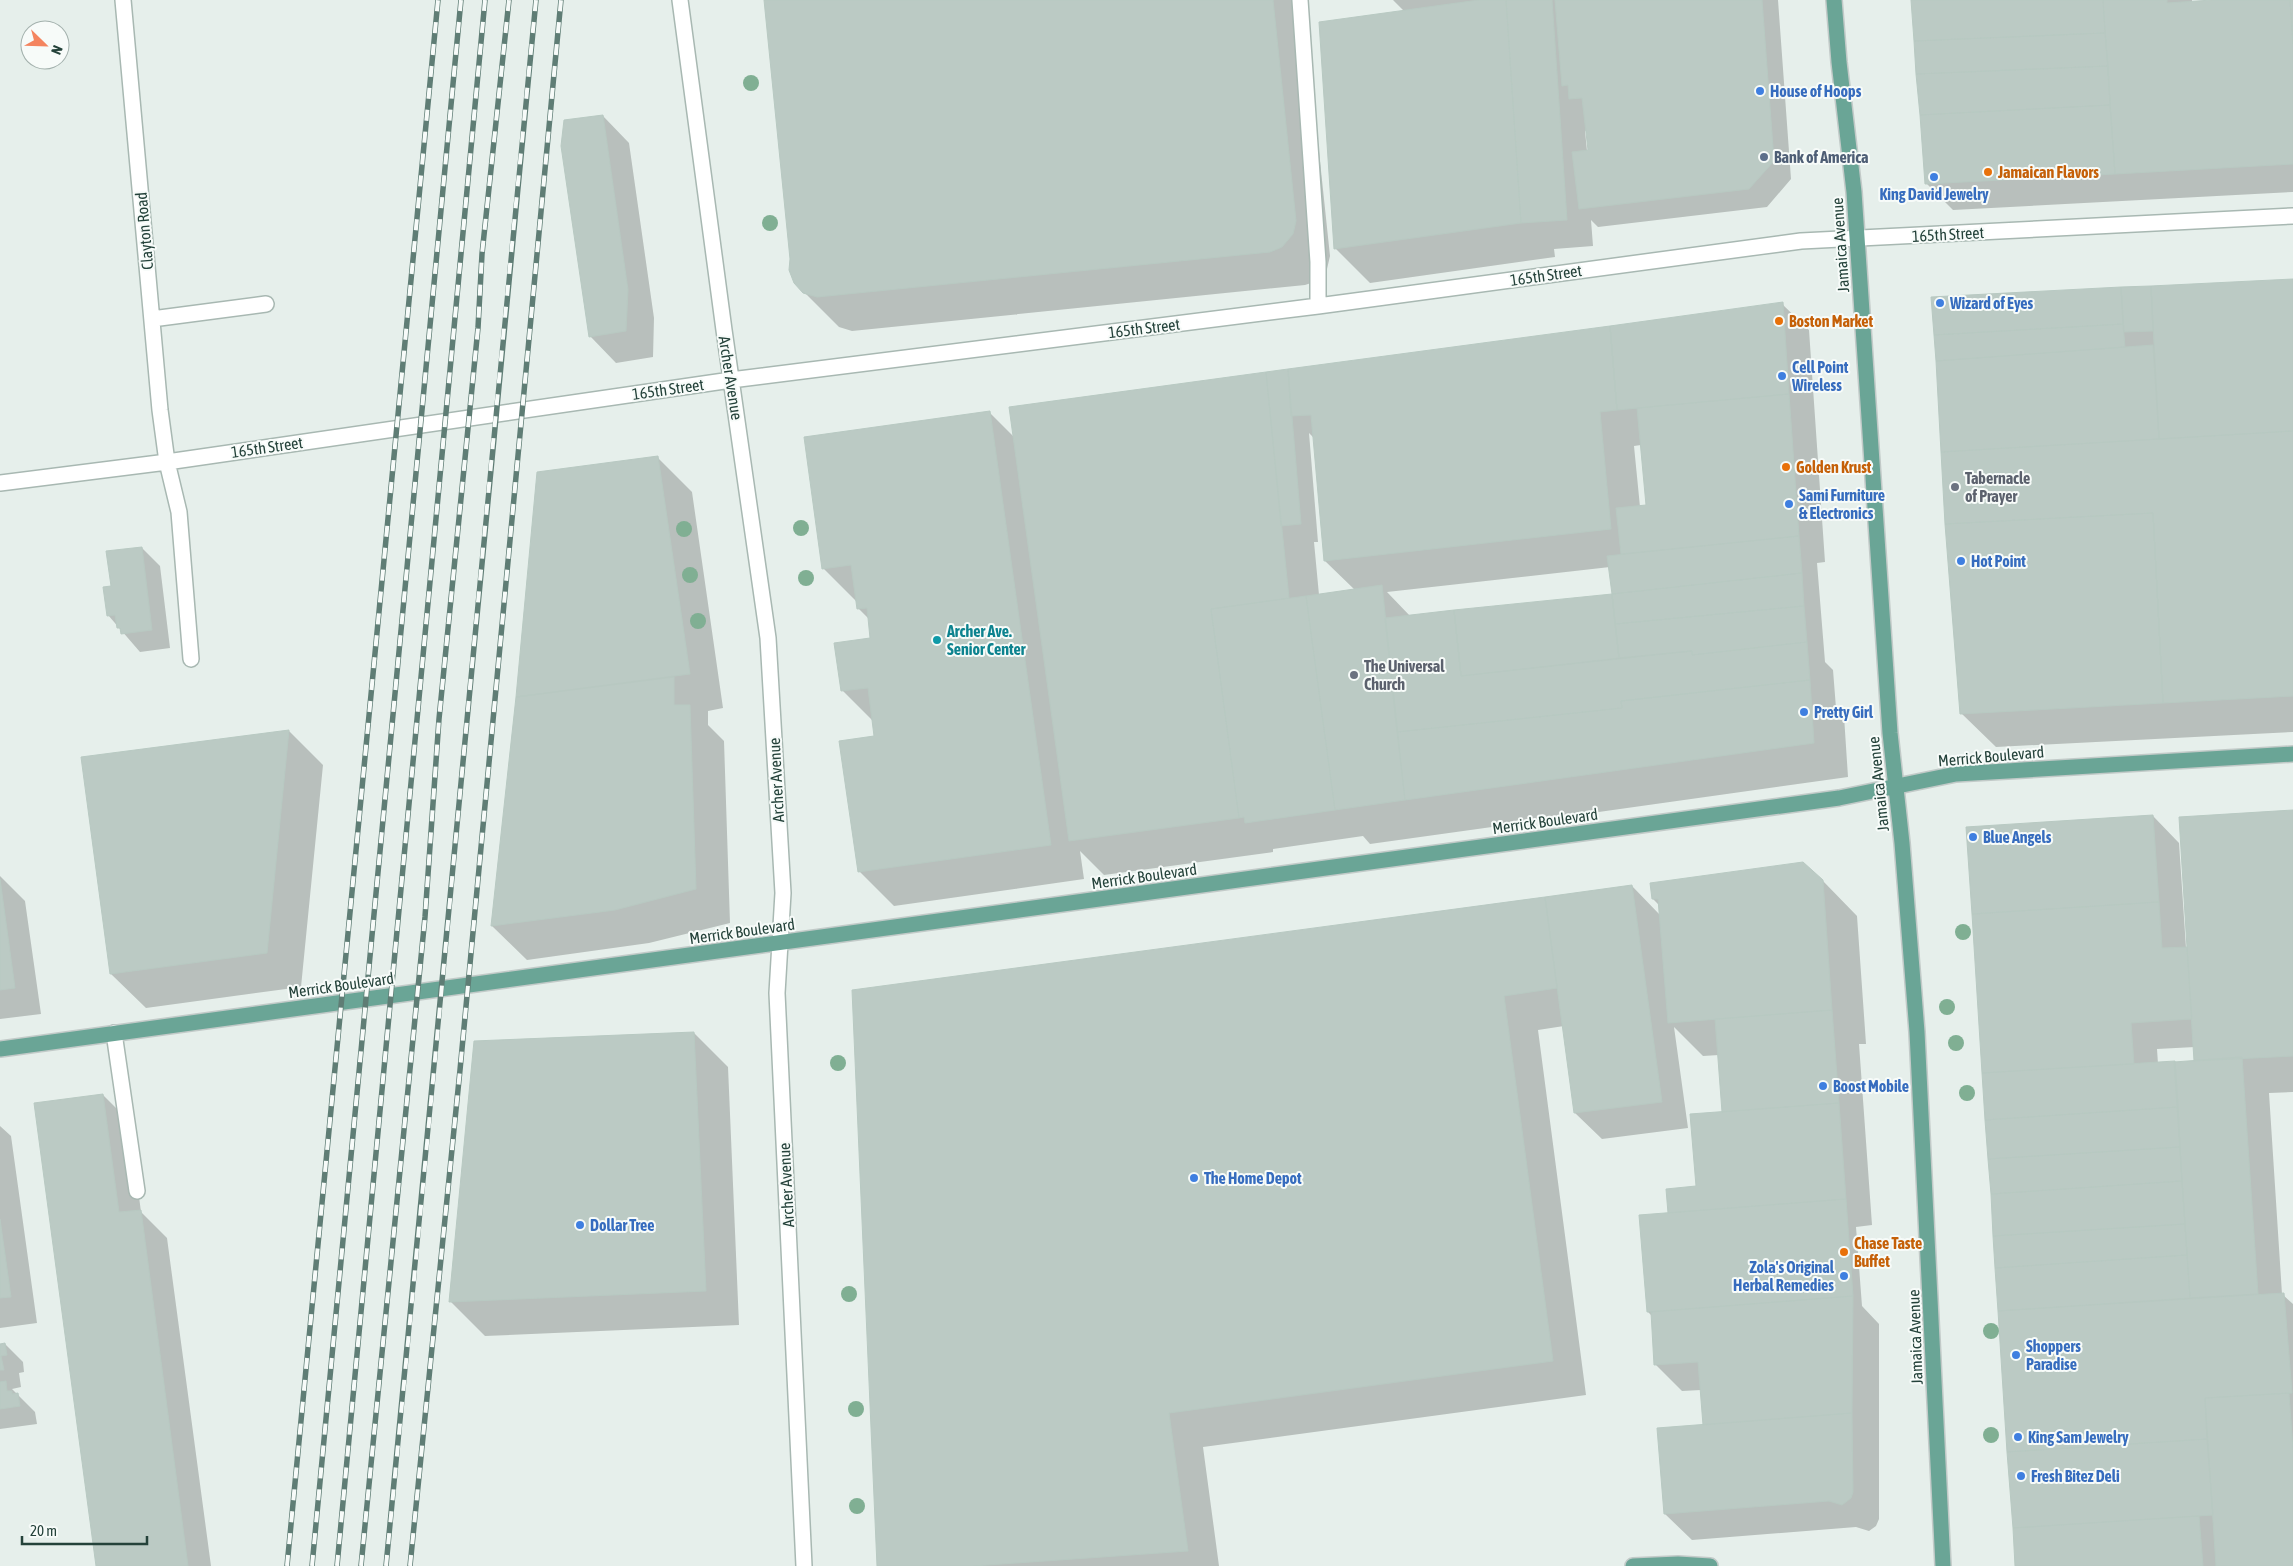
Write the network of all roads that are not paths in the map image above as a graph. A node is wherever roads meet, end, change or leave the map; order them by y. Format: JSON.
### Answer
{"nodes":[{"id":1,"x":123,"y":0,"type":"edge"},
{"id":2,"x":680,"y":0,"type":"edge"},
{"id":3,"x":1300,"y":0,"type":"edge"},
{"id":4,"x":1834,"y":0,"type":"edge"},
{"id":5,"x":2293,"y":216,"type":"edge"},
{"id":6,"x":1857,"y":238,"type":"junction"},
{"id":7,"x":266,"y":304,"type":"dead end"},
{"id":8,"x":1318,"y":306,"type":"junction"},
{"id":9,"x":152,"y":320,"type":"junction"},
{"id":10,"x":731,"y":380,"type":"junction"},
{"id":11,"x":167,"y":462,"type":"junction"},
{"id":12,"x":0,"y":483,"type":"edge"},
{"id":13,"x":191,"y":660,"type":"dead end"},
{"id":14,"x":2293,"y":754,"type":"edge"},
{"id":15,"x":1896,"y":785,"type":"junction"},
{"id":16,"x":781,"y":943,"type":"junction"},
{"id":17,"x":114,"y":1033,"type":"junction"},
{"id":18,"x":0,"y":1049,"type":"edge"},
{"id":19,"x":137,"y":1191,"type":"dead end"},
{"id":20,"x":804,"y":1566,"type":"edge"},
{"id":21,"x":1633,"y":1566,"type":"edge"},
{"id":22,"x":1710,"y":1566,"type":"edge"},
{"id":23,"x":1943,"y":1566,"type":"edge"}],
"edges":[{"from":1,"to":9,"type":"street","name":"Clayton Road"},
{"from":2,"to":10,"type":"street","name":"Archer Avenue"},
{"from":3,"to":8,"type":"street"},
{"from":4,"to":6,"type":"main road","name":"Jamaica Avenue"},
{"from":5,"to":6,"type":"street","name":"165th Street"},
{"from":6,"to":8,"type":"street","name":"165th Street"},
{"from":6,"to":15,"type":"main road","name":"Jamaica Avenue"},
{"from":7,"to":9,"type":"street"},
{"from":8,"to":10,"type":"street","name":"165th Street"},
{"from":9,"to":11,"type":"street","name":"Clayton Road"},
{"from":10,"to":11,"type":"street","name":"165th Street"},
{"from":10,"to":16,"type":"street","name":"Archer Avenue"},
{"from":11,"to":12,"type":"street","name":"165th Street"},
{"from":11,"to":13,"type":"street","name":"Clayton Road"},
{"from":14,"to":15,"type":"main road","name":"Merrick Boulevard"},
{"from":15,"to":16,"type":"main road","name":"Merrick Boulevard"},
{"from":15,"to":23,"type":"main road","name":"Jamaica Avenue"},
{"from":16,"to":17,"type":"main road","name":"Merrick Boulevard"},
{"from":16,"to":20,"type":"street","name":"Archer Avenue"},
{"from":17,"to":18,"type":"main road","name":"Merrick Boulevard"},
{"from":17,"to":19,"type":"street"},
{"from":21,"to":22,"type":"main road"}]}
